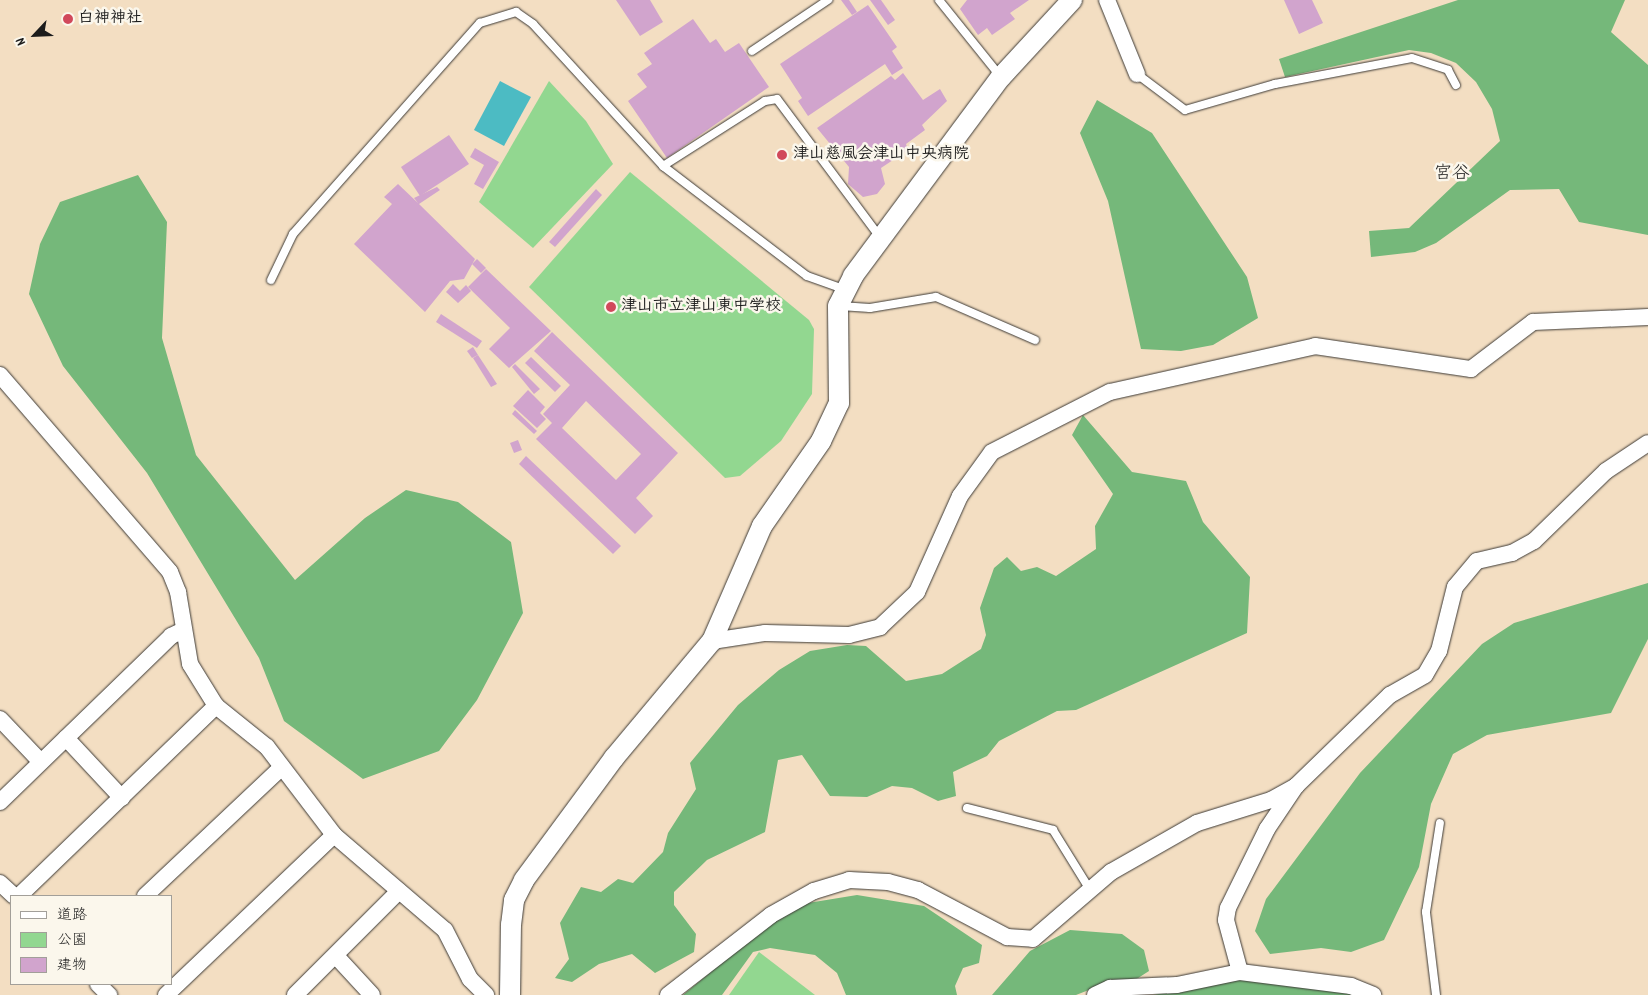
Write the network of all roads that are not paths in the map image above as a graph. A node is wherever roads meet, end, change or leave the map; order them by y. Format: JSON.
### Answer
{"nodes":[{"id":1,"x":828,"y":0,"type":"edge"},
{"id":2,"x":939,"y":0,"type":"edge"},
{"id":3,"x":1072,"y":0,"type":"edge"},
{"id":4,"x":1107,"y":0,"type":"edge"},
{"id":5,"x":752,"y":51,"type":"dead end"},
{"id":6,"x":1137,"y":74,"type":"joint"},
{"id":7,"x":1001,"y":77,"type":"junction"},
{"id":8,"x":1456,"y":84,"type":"dead end"},
{"id":9,"x":664,"y":166,"type":"junction"},
{"id":10,"x":879,"y":236,"type":"junction"},
{"id":11,"x":271,"y":280,"type":"dead end"},
{"id":12,"x":842,"y":298,"type":"junction"},
{"id":13,"x":1648,"y":317,"type":"edge"},
{"id":14,"x":1035,"y":340,"type":"dead end"},
{"id":15,"x":0,"y":376,"type":"edge"},
{"id":16,"x":1648,"y":443,"type":"edge"},
{"id":17,"x":184,"y":630,"type":"junction"},
{"id":18,"x":712,"y":641,"type":"junction"},
{"id":19,"x":216,"y":706,"type":"junction"},
{"id":20,"x":0,"y":719,"type":"edge"},
{"id":21,"x":66,"y":738,"type":"junction"},
{"id":22,"x":42,"y":762,"type":"junction"},
{"id":23,"x":282,"y":767,"type":"junction"},
{"id":24,"x":1296,"y":786,"type":"junction"},
{"id":25,"x":122,"y":798,"type":"junction"},
{"id":26,"x":0,"y":802,"type":"edge"},
{"id":27,"x":967,"y":808,"type":"dead end"},
{"id":28,"x":1440,"y":823,"type":"dead end"},
{"id":29,"x":334,"y":835,"type":"junction"},
{"id":30,"x":0,"y":882,"type":"edge"},
{"id":31,"x":1090,"y":888,"type":"junction"},
{"id":32,"x":399,"y":891,"type":"junction"},
{"id":33,"x":13,"y":895,"type":"edge"},
{"id":34,"x":20,"y":895,"type":"edge"},
{"id":35,"x":147,"y":895,"type":"edge"},
{"id":36,"x":336,"y":956,"type":"junction"},
{"id":37,"x":1240,"y":972,"type":"junction"},
{"id":38,"x":99,"y":985,"type":"edge"},
{"id":39,"x":109,"y":995,"type":"edge"},
{"id":40,"x":166,"y":995,"type":"edge"},
{"id":41,"x":295,"y":995,"type":"edge"},
{"id":42,"x":372,"y":995,"type":"edge"},
{"id":43,"x":486,"y":995,"type":"edge"},
{"id":44,"x":510,"y":995,"type":"edge"},
{"id":45,"x":668,"y":995,"type":"edge"},
{"id":46,"x":1095,"y":995,"type":"edge"},
{"id":47,"x":1373,"y":995,"type":"edge"},
{"id":48,"x":1436,"y":995,"type":"edge"}],
"edges":[{"from":1,"to":5,"type":"lane"},
{"from":2,"to":7,"type":"lane"},
{"from":3,"to":7,"type":"street"},
{"from":4,"to":6,"type":"street"},
{"from":6,"to":8,"type":"lane"},
{"from":7,"to":10,"type":"street"},
{"from":9,"to":10,"type":"lane"},
{"from":9,"to":11,"type":"lane"},
{"from":9,"to":12,"type":"lane"},
{"from":10,"to":12,"type":"street"},
{"from":12,"to":14,"type":"lane"},
{"from":12,"to":18,"type":"street"},
{"from":13,"to":18,"type":"street"},
{"from":15,"to":17,"type":"street"},
{"from":16,"to":24,"type":"street"},
{"from":17,"to":19,"type":"street"},
{"from":17,"to":21,"type":"street"},
{"from":18,"to":44,"type":"street"},
{"from":19,"to":23,"type":"street"},
{"from":19,"to":25,"type":"street"},
{"from":20,"to":22,"type":"street"},
{"from":21,"to":22,"type":"street"},
{"from":21,"to":25,"type":"street"},
{"from":22,"to":26,"type":"street"},
{"from":23,"to":29,"type":"street"},
{"from":23,"to":35,"type":"street"},
{"from":24,"to":31,"type":"street"},
{"from":24,"to":37,"type":"street"},
{"from":25,"to":34,"type":"street"},
{"from":27,"to":31,"type":"lane"},
{"from":28,"to":48,"type":"lane"},
{"from":29,"to":32,"type":"street"},
{"from":29,"to":40,"type":"street"},
{"from":30,"to":33,"type":"street"},
{"from":31,"to":45,"type":"street"},
{"from":32,"to":36,"type":"street"},
{"from":32,"to":43,"type":"street"},
{"from":36,"to":41,"type":"street"},
{"from":36,"to":42,"type":"street"},
{"from":37,"to":46,"type":"street"},
{"from":37,"to":47,"type":"street"},
{"from":38,"to":39,"type":"street"}]}
